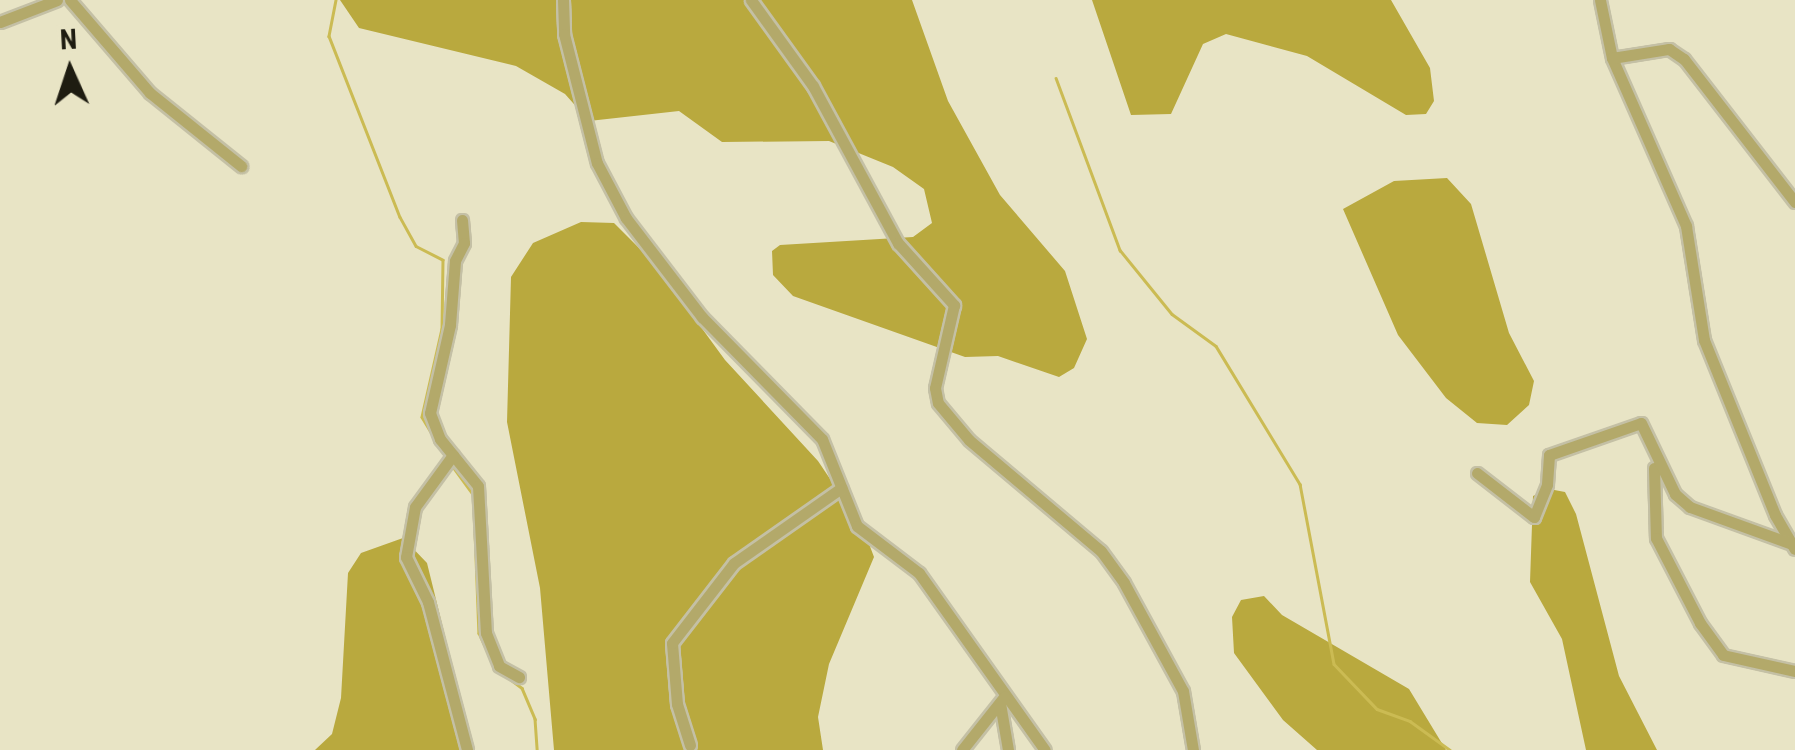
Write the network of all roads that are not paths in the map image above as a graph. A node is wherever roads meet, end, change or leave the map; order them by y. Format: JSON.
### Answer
{"nodes":[{"id":1,"x":57,"y":0,"type":"edge"},
{"id":2,"x":70,"y":0,"type":"edge"},
{"id":3,"x":563,"y":0,"type":"edge"},
{"id":4,"x":751,"y":0,"type":"edge"},
{"id":5,"x":1600,"y":0,"type":"edge"},
{"id":6,"x":0,"y":22,"type":"edge"},
{"id":7,"x":1612,"y":58,"type":"junction"},
{"id":8,"x":241,"y":166,"type":"dead end"},
{"id":9,"x":1795,"y":202,"type":"edge"},
{"id":10,"x":462,"y":220,"type":"dead end"},
{"id":11,"x":1651,"y":439,"type":"junction"},
{"id":12,"x":448,"y":460,"type":"junction"},
{"id":13,"x":1654,"y":468,"type":"junction"},
{"id":14,"x":1640,"y":471,"type":"dead end"},
{"id":15,"x":1477,"y":473,"type":"dead end"},
{"id":16,"x":841,"y":488,"type":"junction"},
{"id":17,"x":1794,"y":547,"type":"edge"},
{"id":18,"x":1795,"y":671,"type":"edge"},
{"id":19,"x":519,"y":677,"type":"dead end"},
{"id":20,"x":1002,"y":700,"type":"junction"},
{"id":21,"x":690,"y":745,"type":"dead end"},
{"id":22,"x":467,"y":750,"type":"edge"},
{"id":23,"x":962,"y":750,"type":"edge"},
{"id":24,"x":1008,"y":750,"type":"edge"},
{"id":25,"x":1045,"y":750,"type":"edge"},
{"id":26,"x":1193,"y":750,"type":"edge"}],
"edges":[{"from":1,"to":6,"type":"street"},
{"from":2,"to":8,"type":"street"},
{"from":3,"to":16,"type":"street"},
{"from":4,"to":26,"type":"street"},
{"from":5,"to":7,"type":"street"},
{"from":7,"to":9,"type":"street"},
{"from":7,"to":17,"type":"street"},
{"from":10,"to":12,"type":"street"},
{"from":11,"to":13,"type":"street"},
{"from":11,"to":15,"type":"street"},
{"from":11,"to":17,"type":"street"},
{"from":12,"to":19,"type":"street"},
{"from":12,"to":22,"type":"street"},
{"from":13,"to":14,"type":"street"},
{"from":13,"to":18,"type":"street"},
{"from":16,"to":20,"type":"street"},
{"from":16,"to":21,"type":"street"},
{"from":20,"to":23,"type":"street"},
{"from":20,"to":24,"type":"street"},
{"from":20,"to":25,"type":"street"}]}
